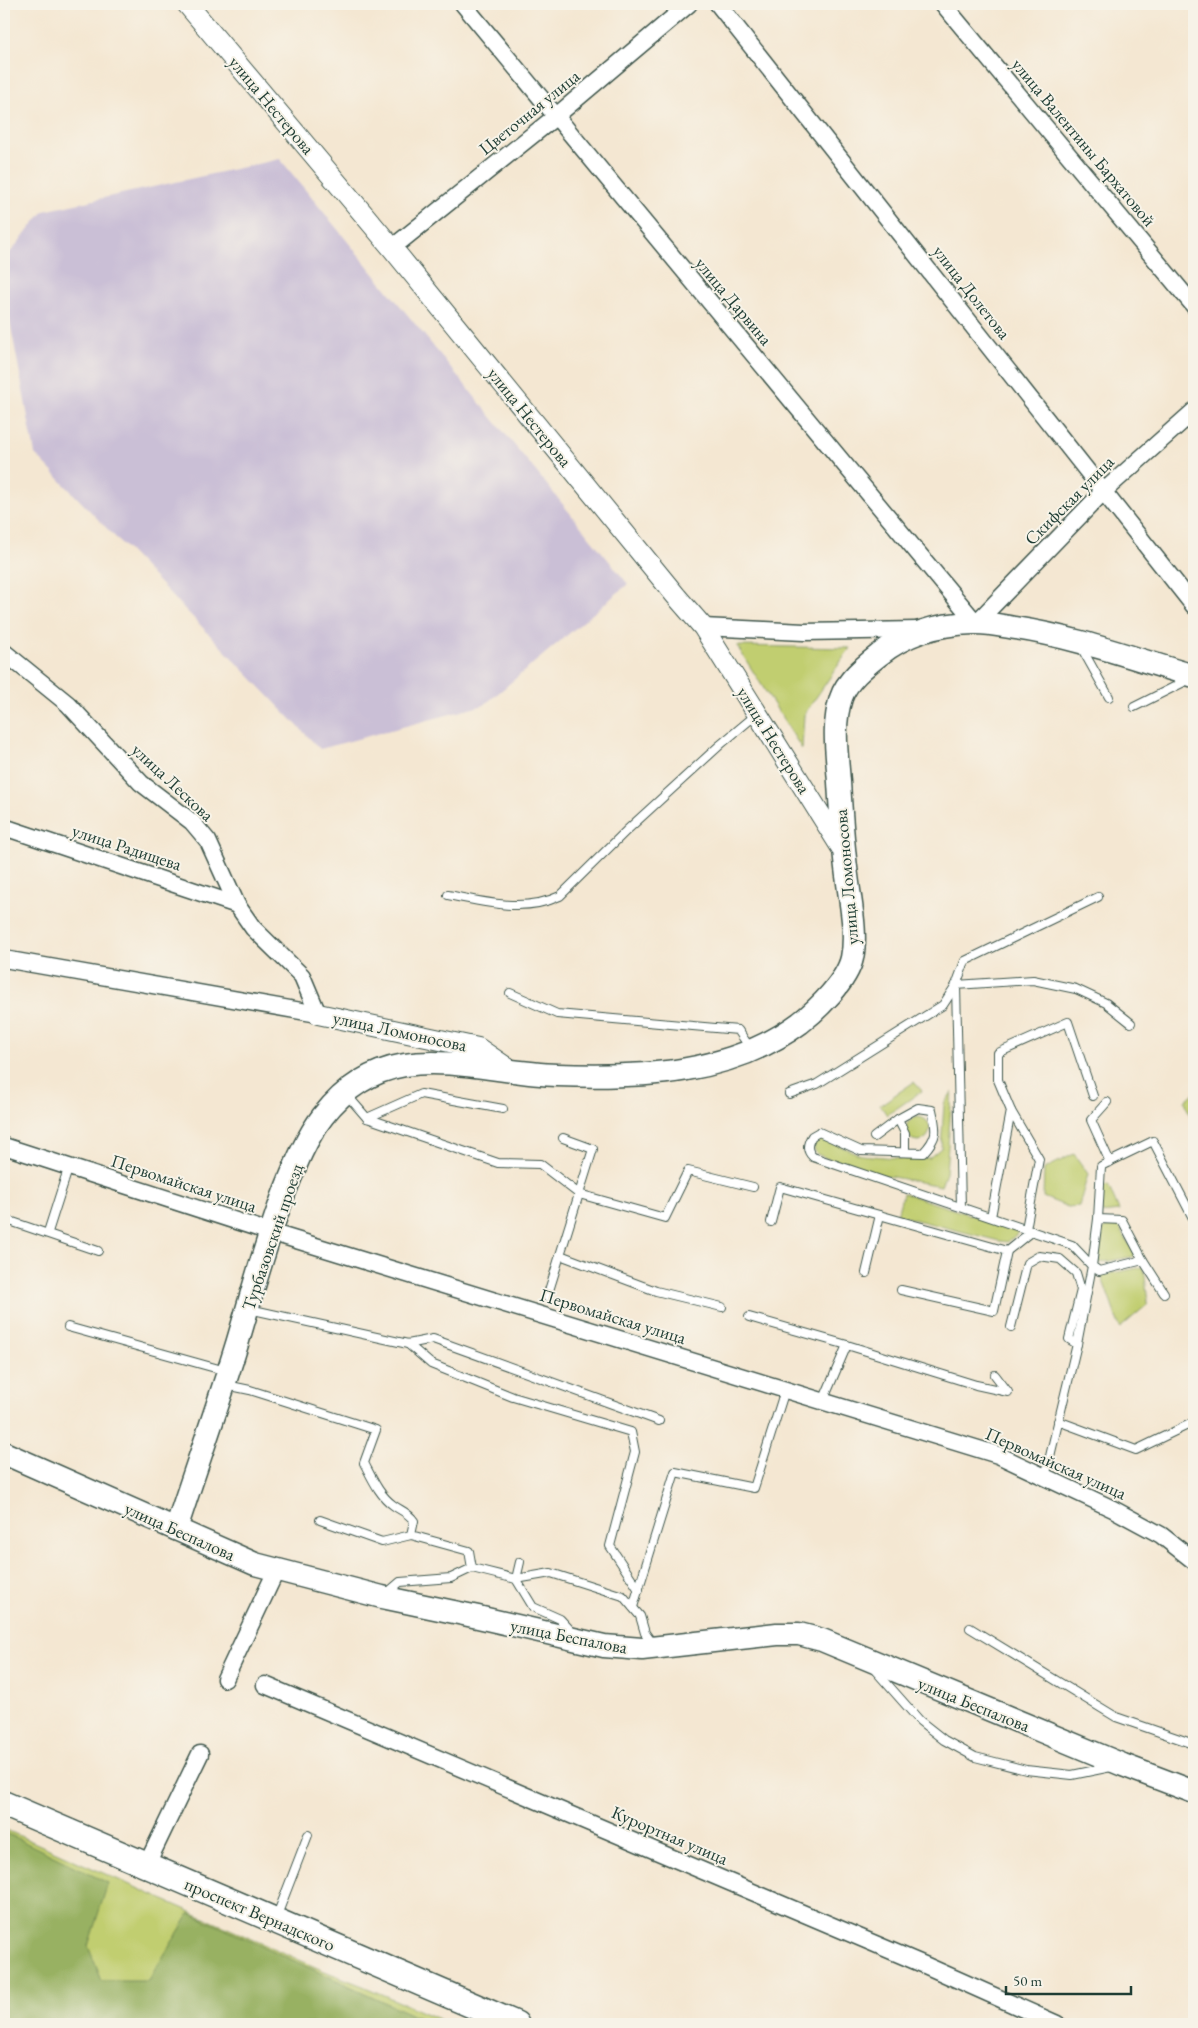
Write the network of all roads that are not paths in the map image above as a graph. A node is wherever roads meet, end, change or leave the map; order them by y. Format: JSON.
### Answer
{"nodes":[{"id":1,"x":187,"y":4,"type":"edge"},
{"id":2,"x":463,"y":4,"type":"edge"},
{"id":3,"x":689,"y":4,"type":"edge"},
{"id":4,"x":718,"y":4,"type":"edge"},
{"id":5,"x":943,"y":4,"type":"edge"},
{"id":6,"x":555,"y":117,"type":"junction"},
{"id":7,"x":392,"y":248,"type":"junction"},
{"id":8,"x":1194,"y":306,"type":"edge"},
{"id":9,"x":1194,"y":411,"type":"edge"},
{"id":10,"x":1104,"y":491,"type":"junction"},
{"id":11,"x":1194,"y":606,"type":"edge"},
{"id":12,"x":976,"y":623,"type":"junction"},
{"id":13,"x":703,"y":626,"type":"junction"},
{"id":14,"x":922,"y":630,"type":"junction"},
{"id":15,"x":1078,"y":643,"type":"junction"},
{"id":16,"x":4,"y":652,"type":"edge"},
{"id":17,"x":1194,"y":676,"type":"edge"},
{"id":18,"x":1109,"y":696,"type":"dead end"},
{"id":19,"x":1134,"y":707,"type":"dead end"},
{"id":20,"x":757,"y":714,"type":"junction"},
{"id":21,"x":4,"y":827,"type":"edge"},
{"id":22,"x":844,"y":852,"type":"junction"},
{"id":23,"x":448,"y":895,"type":"dead end"},
{"id":24,"x":1098,"y":897,"type":"dead end"},
{"id":25,"x":237,"y":905,"type":"junction"},
{"id":26,"x":4,"y":958,"type":"edge"},
{"id":27,"x":956,"y":985,"type":"junction"},
{"id":28,"x":510,"y":993,"type":"dead end"},
{"id":29,"x":318,"y":1014,"type":"junction"},
{"id":30,"x":1130,"y":1023,"type":"dead end"},
{"id":31,"x":751,"y":1050,"type":"junction"},
{"id":32,"x":510,"y":1070,"type":"junction"},
{"id":33,"x":344,"y":1092,"type":"junction"},
{"id":34,"x":790,"y":1094,"type":"dead end"},
{"id":35,"x":1093,"y":1096,"type":"dead end"},
{"id":36,"x":1107,"y":1102,"type":"dead end"},
{"id":37,"x":503,"y":1109,"type":"dead end"},
{"id":38,"x":1011,"y":1111,"type":"junction"},
{"id":39,"x":367,"y":1118,"type":"junction"},
{"id":40,"x":898,"y":1119,"type":"junction"},
{"id":41,"x":874,"y":1137,"type":"dead end"},
{"id":42,"x":563,"y":1138,"type":"dead end"},
{"id":43,"x":4,"y":1146,"type":"edge"},
{"id":44,"x":905,"y":1152,"type":"junction"},
{"id":45,"x":1110,"y":1162,"type":"junction"},
{"id":46,"x":69,"y":1166,"type":"junction"},
{"id":47,"x":753,"y":1188,"type":"dead end"},
{"id":48,"x":579,"y":1194,"type":"junction"},
{"id":49,"x":961,"y":1207,"type":"junction"},
{"id":50,"x":880,"y":1215,"type":"junction"},
{"id":51,"x":991,"y":1217,"type":"junction"},
{"id":52,"x":4,"y":1219,"type":"edge"},
{"id":53,"x":1098,"y":1219,"type":"junction"},
{"id":54,"x":1194,"y":1220,"type":"edge"},
{"id":55,"x":771,"y":1222,"type":"dead end"},
{"id":56,"x":1029,"y":1230,"type":"junction"},
{"id":57,"x":48,"y":1232,"type":"junction"},
{"id":58,"x":270,"y":1232,"type":"junction"},
{"id":59,"x":98,"y":1251,"type":"dead end"},
{"id":60,"x":1007,"y":1251,"type":"junction"},
{"id":61,"x":560,"y":1255,"type":"junction"},
{"id":62,"x":1143,"y":1260,"type":"junction"},
{"id":63,"x":1092,"y":1266,"type":"junction"},
{"id":64,"x":866,"y":1274,"type":"dead end"},
{"id":65,"x":901,"y":1290,"type":"dead end"},
{"id":66,"x":1164,"y":1293,"type":"dead end"},
{"id":67,"x":547,"y":1298,"type":"dead end"},
{"id":68,"x":722,"y":1307,"type":"dead end"},
{"id":69,"x":247,"y":1308,"type":"junction"},
{"id":70,"x":750,"y":1317,"type":"dead end"},
{"id":71,"x":68,"y":1327,"type":"dead end"},
{"id":72,"x":1011,"y":1327,"type":"dead end"},
{"id":73,"x":408,"y":1344,"type":"junction"},
{"id":74,"x":1078,"y":1344,"type":"junction"},
{"id":75,"x":847,"y":1345,"type":"junction"},
{"id":76,"x":995,"y":1375,"type":"dead end"},
{"id":77,"x":226,"y":1378,"type":"junction"},
{"id":78,"x":785,"y":1390,"type":"junction"},
{"id":79,"x":823,"y":1401,"type":"junction"},
{"id":80,"x":659,"y":1421,"type":"dead end"},
{"id":81,"x":1058,"y":1421,"type":"junction"},
{"id":82,"x":1194,"y":1422,"type":"edge"},
{"id":83,"x":4,"y":1453,"type":"edge"},
{"id":84,"x":1045,"y":1477,"type":"junction"},
{"id":85,"x":320,"y":1520,"type":"dead end"},
{"id":86,"x":176,"y":1528,"type":"junction"},
{"id":87,"x":411,"y":1535,"type":"junction"},
{"id":88,"x":1194,"y":1561,"type":"edge"},
{"id":89,"x":520,"y":1562,"type":"dead end"},
{"id":90,"x":472,"y":1568,"type":"junction"},
{"id":91,"x":276,"y":1571,"type":"junction"},
{"id":92,"x":516,"y":1579,"type":"junction"},
{"id":93,"x":639,"y":1590,"type":"junction"},
{"id":94,"x":382,"y":1597,"type":"junction"},
{"id":95,"x":633,"y":1607,"type":"junction"},
{"id":96,"x":970,"y":1628,"type":"dead end"},
{"id":97,"x":580,"y":1641,"type":"junction"},
{"id":98,"x":656,"y":1647,"type":"junction"},
{"id":99,"x":867,"y":1660,"type":"junction"},
{"id":100,"x":225,"y":1679,"type":"dead end"},
{"id":101,"x":265,"y":1685,"type":"dead end"},
{"id":102,"x":1194,"y":1744,"type":"edge"},
{"id":103,"x":200,"y":1754,"type":"dead end"},
{"id":104,"x":1123,"y":1765,"type":"junction"},
{"id":105,"x":1194,"y":1792,"type":"edge"},
{"id":106,"x":4,"y":1804,"type":"edge"},
{"id":107,"x":308,"y":1835,"type":"dead end"},
{"id":108,"x":146,"y":1866,"type":"junction"},
{"id":109,"x":275,"y":1920,"type":"junction"},
{"id":110,"x":516,"y":2024,"type":"edge"},
{"id":111,"x":1057,"y":2024,"type":"edge"}],
"edges":[{"from":1,"to":7,"type":"street","name":"улица Нестерова"},
{"from":2,"to":6,"type":"street","name":"улица Дарвина"},
{"from":3,"to":6,"type":"street","name":"Цветочная улица"},
{"from":4,"to":10,"type":"street","name":"улица Долетова"},
{"from":5,"to":8,"type":"street","name":"улица Валентины Бархатовой"},
{"from":6,"to":7,"type":"street","name":"Цветочная улица"},
{"from":6,"to":12,"type":"street","name":"улица Дарвина"},
{"from":7,"to":13,"type":"street","name":"улица Нестерова"},
{"from":9,"to":10,"type":"street","name":"Скифская улица"},
{"from":10,"to":11,"type":"street","name":"улица Долетова"},
{"from":10,"to":12,"type":"street","name":"Скифская улица"},
{"from":12,"to":14,"type":"main road","name":"улица Ломоносова"},
{"from":12,"to":15,"type":"main road","name":"улица Ломоносова"},
{"from":13,"to":14,"type":"street"},
{"from":13,"to":20,"type":"street","name":"улица Нестерова"},
{"from":14,"to":22,"type":"main road","name":"улица Ломоносова"},
{"from":15,"to":17,"type":"main road","name":"улица Ломоносова"},
{"from":15,"to":18,"type":"lane"},
{"from":16,"to":25,"type":"street","name":"улица Лескова"},
{"from":17,"to":19,"type":"lane"},
{"from":20,"to":22,"type":"street","name":"улица Нестерова"},
{"from":20,"to":23,"type":"lane"},
{"from":21,"to":25,"type":"street","name":"улица Радищева"},
{"from":22,"to":31,"type":"main road","name":"улица Ломоносова"},
{"from":24,"to":27,"type":"lane"},
{"from":25,"to":29,"type":"street","name":"улица Лескова"},
{"from":26,"to":29,"type":"street","name":"улица Ломоносова"},
{"from":27,"to":30,"type":"lane"},
{"from":27,"to":34,"type":"lane"},
{"from":27,"to":49,"type":"lane"},
{"from":28,"to":31,"type":"lane"},
{"from":29,"to":32,"type":"street","name":"улица Ломоносова"},
{"from":31,"to":32,"type":"main road","name":"улица Ломоносова"},
{"from":32,"to":33,"type":"main road","name":"Турбазовский проезд"},
{"from":33,"to":39,"type":"lane"},
{"from":33,"to":58,"type":"main road","name":"Турбазовский проезд"},
{"from":35,"to":38,"type":"lane"},
{"from":36,"to":45,"type":"lane"},
{"from":37,"to":39,"type":"lane"},
{"from":38,"to":51,"type":"lane"},
{"from":38,"to":56,"type":"lane"},
{"from":39,"to":48,"type":"lane"},
{"from":40,"to":41,"type":"lane"},
{"from":40,"to":44,"type":"lane"},
{"from":40,"to":44,"type":"lane"},
{"from":42,"to":48,"type":"lane"},
{"from":43,"to":46,"type":"street","name":"Первомайская улица"},
{"from":44,"to":49,"type":"lane"},
{"from":45,"to":53,"type":"lane"},
{"from":45,"to":54,"type":"lane"},
{"from":46,"to":57,"type":"lane"},
{"from":46,"to":58,"type":"street","name":"Первомайская улица"},
{"from":47,"to":48,"type":"lane"},
{"from":48,"to":61,"type":"lane"},
{"from":49,"to":51,"type":"lane"},
{"from":50,"to":55,"type":"lane"},
{"from":50,"to":60,"type":"lane"},
{"from":50,"to":64,"type":"lane"},
{"from":51,"to":56,"type":"lane"},
{"from":52,"to":57,"type":"lane"},
{"from":53,"to":62,"type":"lane"},
{"from":53,"to":63,"type":"lane"},
{"from":56,"to":60,"type":"lane"},
{"from":56,"to":63,"type":"lane"},
{"from":57,"to":59,"type":"lane"},
{"from":58,"to":69,"type":"main road","name":"Турбазовский проезд"},
{"from":58,"to":78,"type":"street","name":"Первомайская улица"},
{"from":60,"to":65,"type":"lane"},
{"from":61,"to":67,"type":"lane"},
{"from":61,"to":68,"type":"lane"},
{"from":62,"to":63,"type":"lane"},
{"from":62,"to":66,"type":"lane"},
{"from":63,"to":74,"type":"lane"},
{"from":69,"to":73,"type":"lane"},
{"from":69,"to":77,"type":"main road","name":"Турбазовский проезд"},
{"from":70,"to":75,"type":"lane"},
{"from":71,"to":77,"type":"lane"},
{"from":72,"to":74,"type":"lane"},
{"from":73,"to":80,"type":"lane"},
{"from":73,"to":93,"type":"lane"},
{"from":74,"to":81,"type":"lane"},
{"from":75,"to":76,"type":"lane"},
{"from":75,"to":79,"type":"lane"},
{"from":77,"to":86,"type":"main road","name":"Турбазовский проезд"},
{"from":77,"to":87,"type":"lane"},
{"from":78,"to":79,"type":"street","name":"Первомайская улица"},
{"from":78,"to":93,"type":"lane"},
{"from":79,"to":84,"type":"street","name":"Первомайская улица"},
{"from":81,"to":82,"type":"lane"},
{"from":81,"to":84,"type":"lane"},
{"from":83,"to":86,"type":"main road","name":"улица Беспалова"},
{"from":84,"to":88,"type":"street","name":"Первомайская улица"},
{"from":85,"to":87,"type":"lane"},
{"from":86,"to":91,"type":"main road","name":"улица Беспалова"},
{"from":87,"to":90,"type":"lane"},
{"from":89,"to":92,"type":"lane"},
{"from":90,"to":92,"type":"lane"},
{"from":90,"to":94,"type":"lane"},
{"from":91,"to":94,"type":"main road","name":"улица Беспалова"},
{"from":91,"to":100,"type":"street"},
{"from":92,"to":95,"type":"lane"},
{"from":92,"to":97,"type":"lane"},
{"from":93,"to":95,"type":"lane"},
{"from":94,"to":97,"type":"main road","name":"улица Беспалова"},
{"from":95,"to":98,"type":"lane"},
{"from":96,"to":102,"type":"lane"},
{"from":97,"to":98,"type":"main road","name":"улица Беспалова"},
{"from":98,"to":99,"type":"main road","name":"улица Беспалова"},
{"from":99,"to":104,"type":"main road","name":"улица Беспалова"},
{"from":99,"to":104,"type":"lane"},
{"from":101,"to":111,"type":"street","name":"Курортная улица"},
{"from":103,"to":108,"type":"street"},
{"from":104,"to":105,"type":"main road","name":"улица Беспалова"},
{"from":106,"to":108,"type":"main road","name":"проспект Вернадского"},
{"from":107,"to":109,"type":"lane"},
{"from":108,"to":109,"type":"main road","name":"проспект Вернадского"},
{"from":109,"to":110,"type":"main road","name":"проспект Вернадского"}]}
